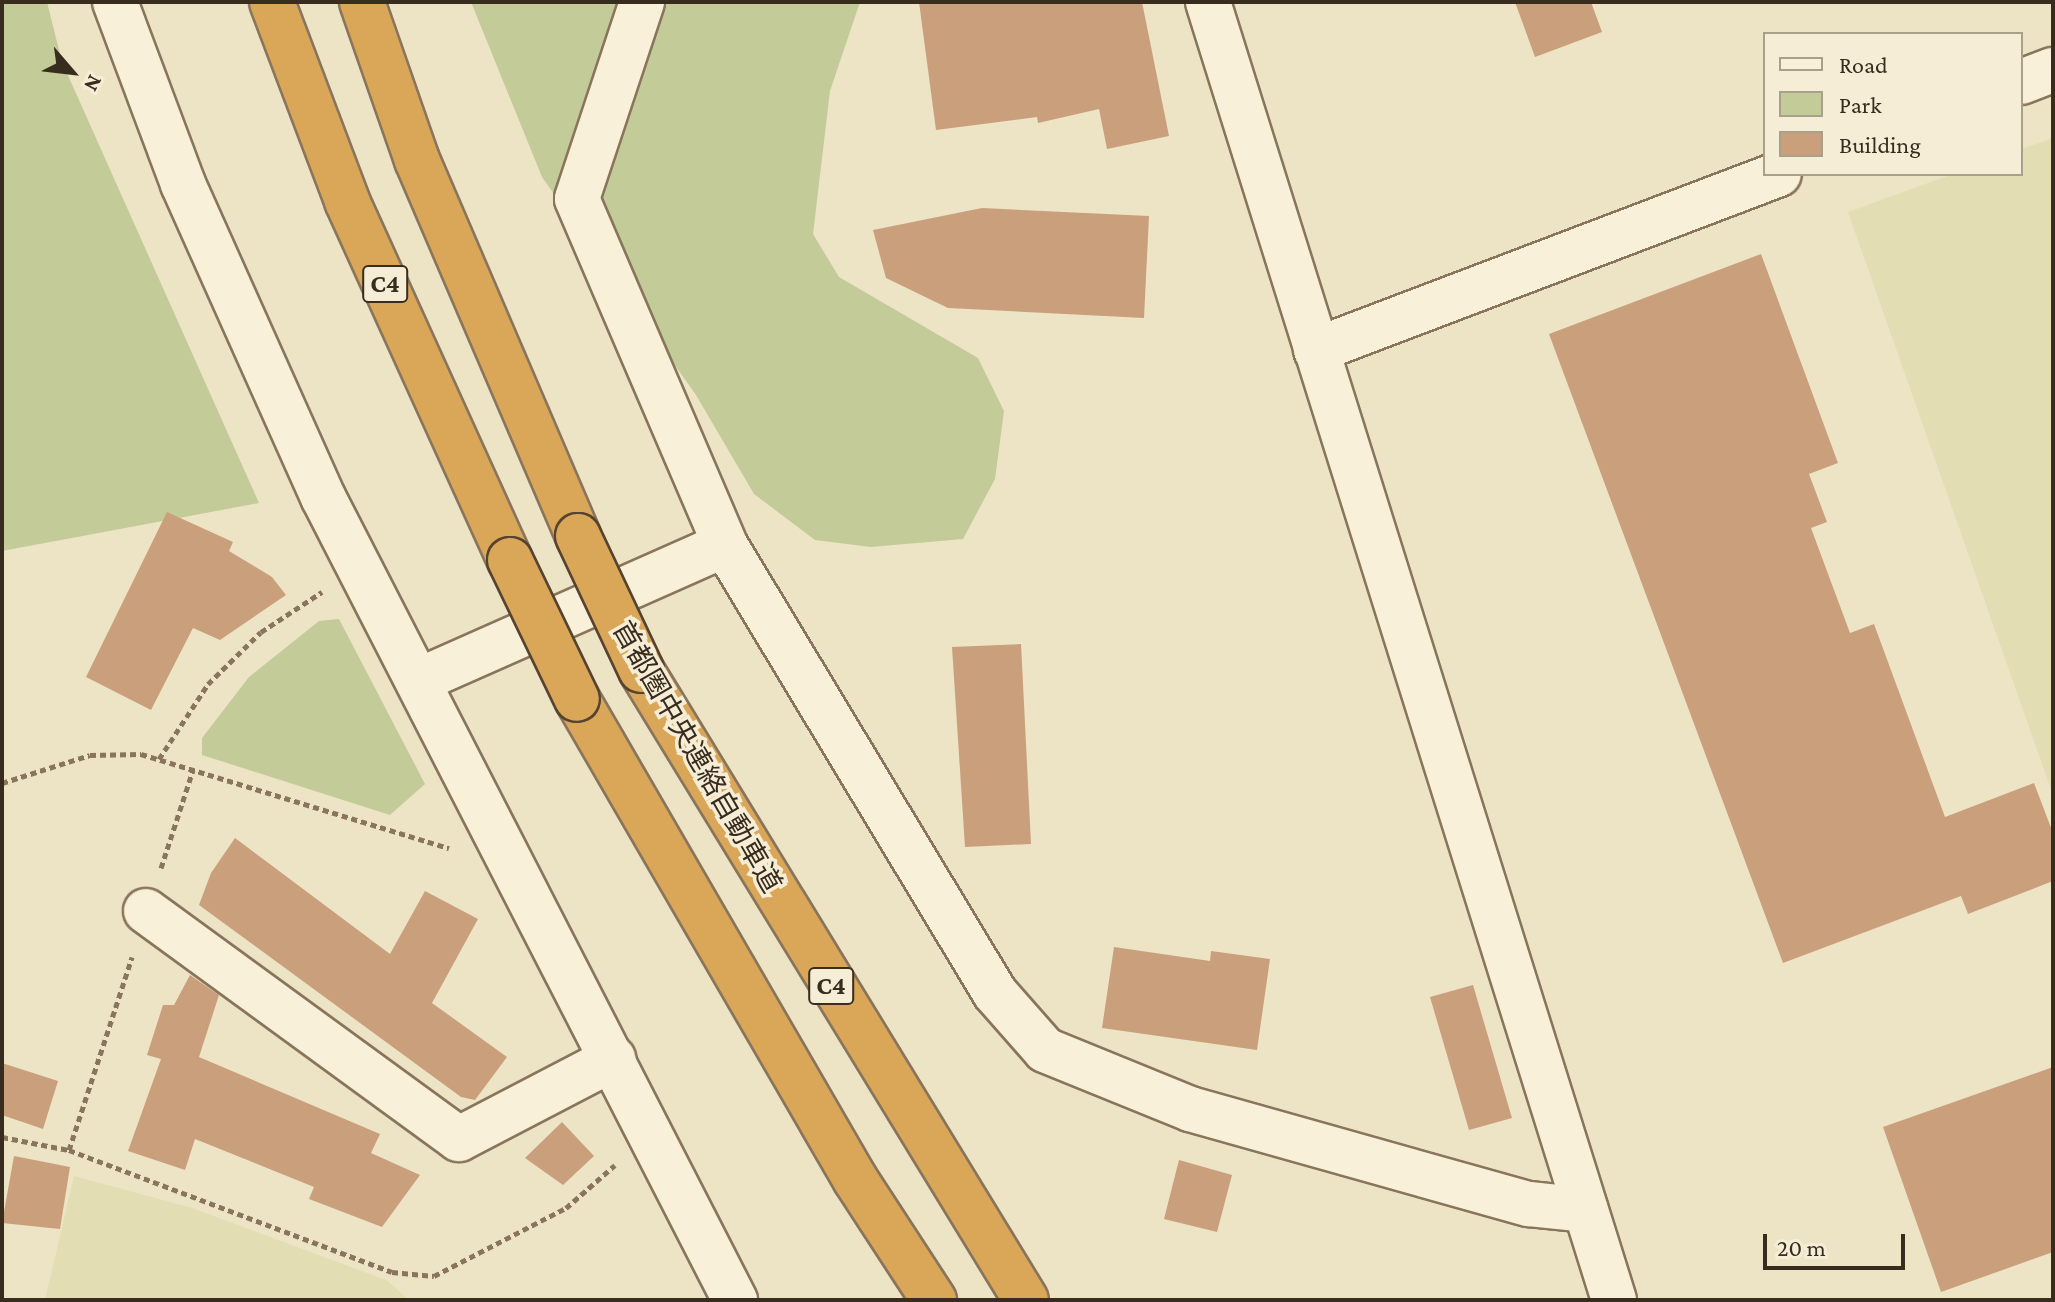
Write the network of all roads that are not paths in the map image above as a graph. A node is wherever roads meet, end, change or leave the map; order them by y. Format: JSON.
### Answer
{"nodes":[{"id":1,"x":115,"y":2,"type":"edge"},
{"id":2,"x":272,"y":2,"type":"edge"},
{"id":3,"x":362,"y":2,"type":"edge"},
{"id":4,"x":642,"y":2,"type":"edge"},
{"id":5,"x":1202,"y":5,"type":"edge"},
{"id":6,"x":2053,"y":70,"type":"edge"},
{"id":7,"x":2023,"y":81,"type":"edge"},
{"id":8,"x":1774,"y":176,"type":"edge"},
{"id":9,"x":1316,"y":350,"type":"junction"},
{"id":10,"x":725,"y":545,"type":"junction"},
{"id":11,"x":422,"y":679,"type":"junction"},
{"id":12,"x":146,"y":911,"type":"dead end"},
{"id":13,"x":613,"y":1059,"type":"junction"},
{"id":14,"x":1586,"y":1210,"type":"junction"},
{"id":15,"x":735,"y":1300,"type":"edge"},
{"id":16,"x":934,"y":1300,"type":"edge"},
{"id":17,"x":1026,"y":1300,"type":"edge"},
{"id":18,"x":1614,"y":1300,"type":"edge"}],
"edges":[{"from":1,"to":11,"type":"street"},
{"from":2,"to":16,"type":"highway","number":"C4","bridge":true},
{"from":3,"to":17,"type":"highway","name":"首都圏中央連絡自動車道","number":"C4","bridge":true},
{"from":4,"to":10,"type":"street"},
{"from":5,"to":9,"type":"street"},
{"from":6,"to":7,"type":"street"},
{"from":8,"to":9,"type":"street"},
{"from":9,"to":14,"type":"street"},
{"from":10,"to":11,"type":"street"},
{"from":10,"to":14,"type":"street"},
{"from":11,"to":13,"type":"street"},
{"from":12,"to":13,"type":"street"},
{"from":13,"to":15,"type":"street"},
{"from":14,"to":18,"type":"street"}]}
